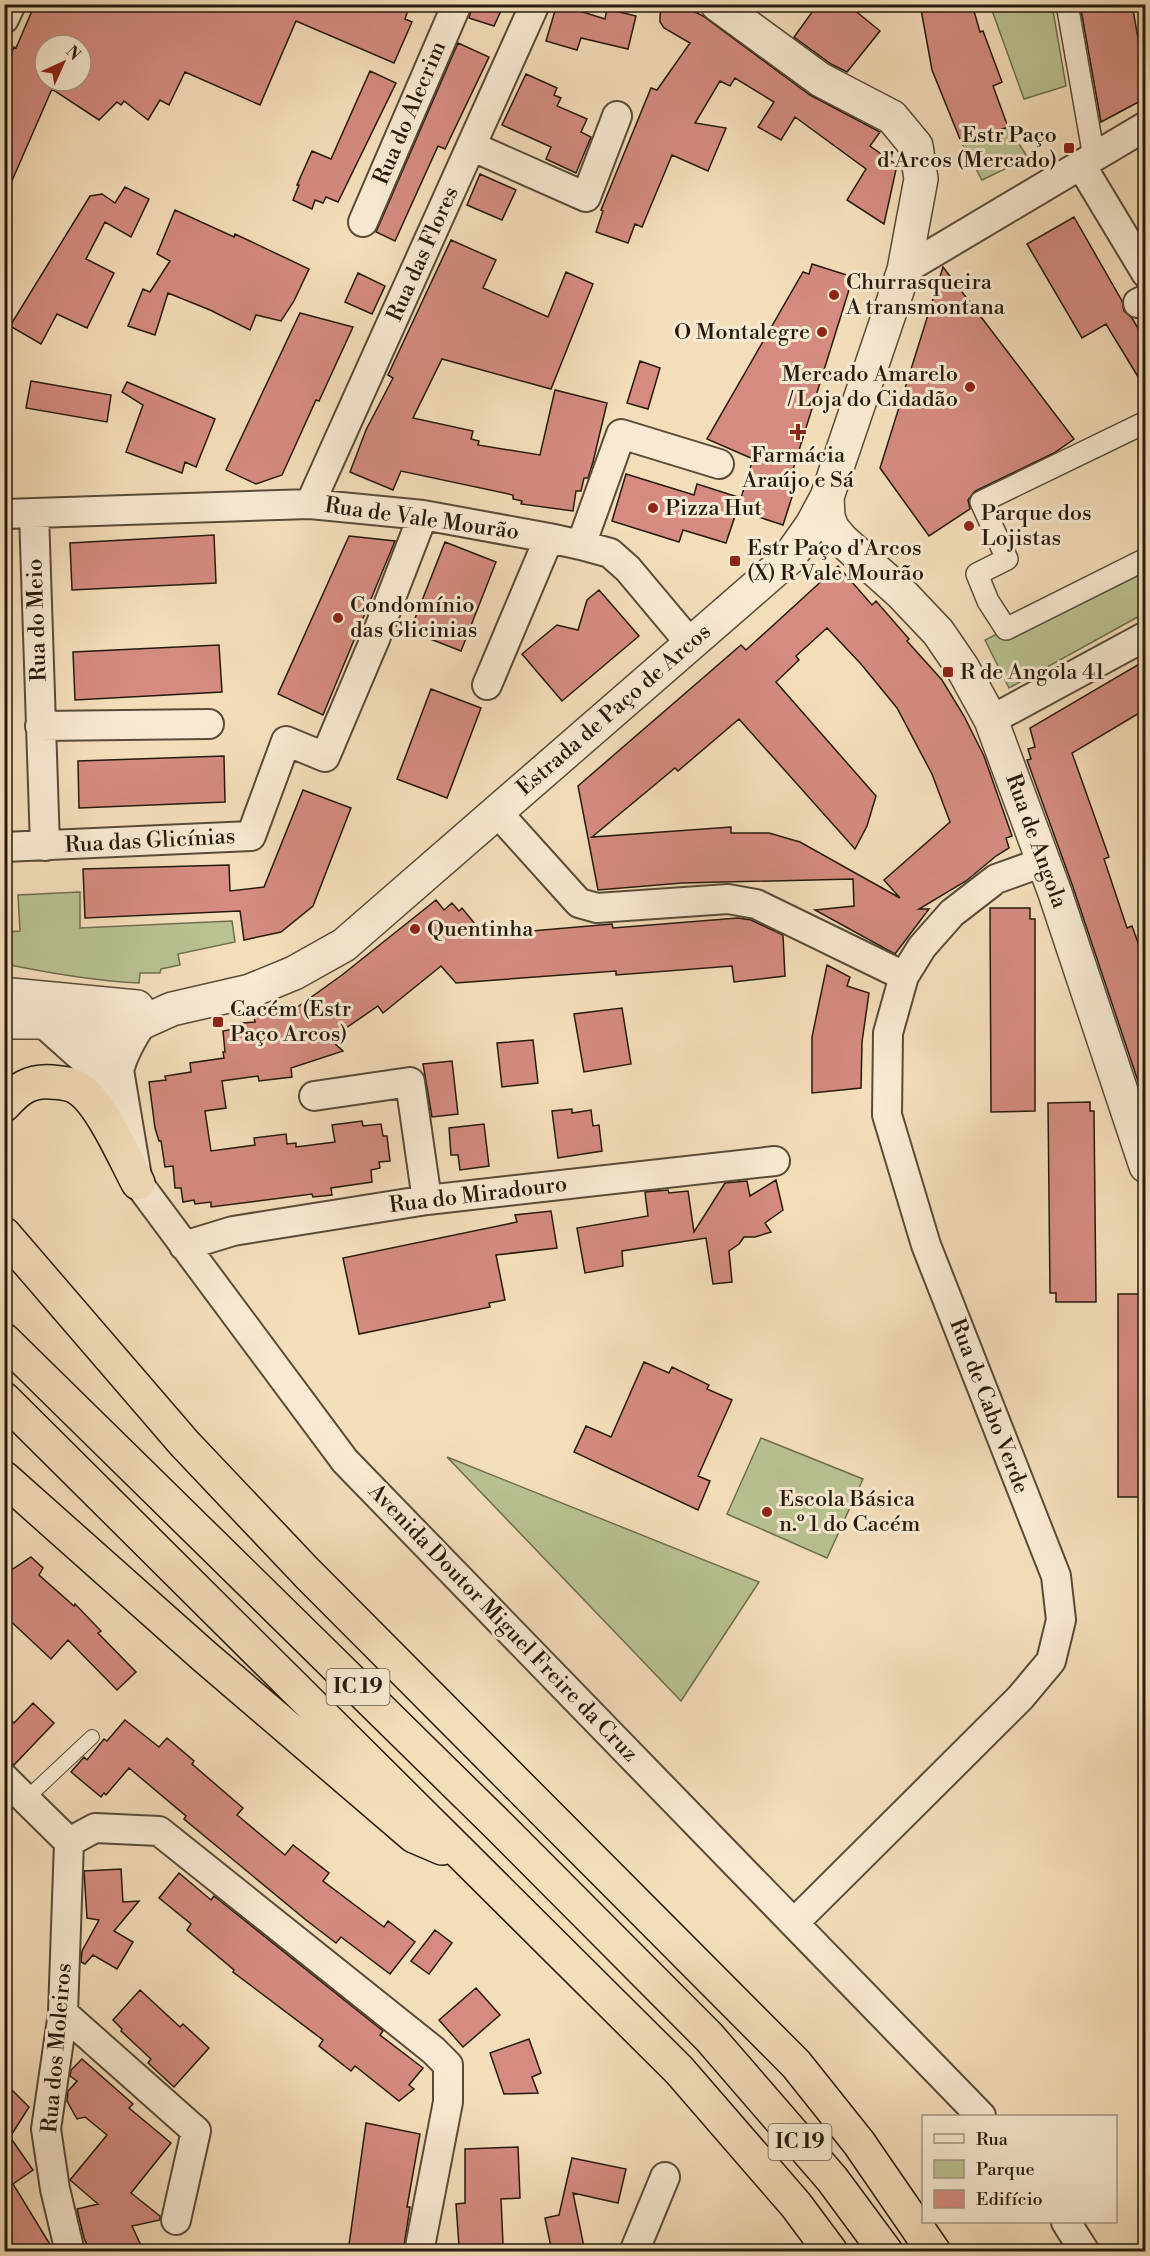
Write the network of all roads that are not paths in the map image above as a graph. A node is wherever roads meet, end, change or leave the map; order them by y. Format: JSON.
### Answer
{"nodes":[{"id":1,"x":11,"y":4,"type":"edge"},
{"id":2,"x":457,"y":4,"type":"edge"},
{"id":3,"x":535,"y":4,"type":"edge"},
{"id":4,"x":1067,"y":4,"type":"edge"},
{"id":5,"x":726,"y":8,"type":"edge"},
{"id":6,"x":4,"y":19,"type":"edge"},
{"id":7,"x":617,"y":116,"type":"dead end"},
{"id":8,"x":1146,"y":126,"type":"edge"},
{"id":9,"x":471,"y":146,"type":"junction"},
{"id":10,"x":1087,"y":161,"type":"junction"},
{"id":11,"x":363,"y":222,"type":"dead end"},
{"id":12,"x":904,"y":270,"type":"junction"},
{"id":13,"x":1146,"y":273,"type":"edge"},
{"id":14,"x":1146,"y":422,"type":"edge"},
{"id":15,"x":719,"y":464,"type":"dead end"},
{"id":16,"x":827,"y":497,"type":"junction"},
{"id":17,"x":310,"y":504,"type":"junction"},
{"id":18,"x":34,"y":513,"type":"junction"},
{"id":19,"x":4,"y":514,"type":"edge"},
{"id":20,"x":423,"y":515,"type":"junction"},
{"id":21,"x":549,"y":538,"type":"junction"},
{"id":22,"x":581,"y":544,"type":"junction"},
{"id":23,"x":859,"y":555,"type":"junction"},
{"id":24,"x":789,"y":559,"type":"junction"},
{"id":25,"x":1146,"y":559,"type":"edge"},
{"id":26,"x":1146,"y":636,"type":"edge"},
{"id":27,"x":690,"y":643,"type":"junction"},
{"id":28,"x":487,"y":686,"type":"dead end"},
{"id":29,"x":991,"y":720,"type":"junction"},
{"id":30,"x":209,"y":724,"type":"dead end"},
{"id":31,"x":40,"y":726,"type":"junction"},
{"id":32,"x":497,"y":812,"type":"junction"},
{"id":33,"x":45,"y":846,"type":"junction"},
{"id":34,"x":4,"y":847,"type":"edge"},
{"id":35,"x":1043,"y":862,"type":"junction"},
{"id":36,"x":904,"y":976,"type":"junction"},
{"id":37,"x":4,"y":996,"type":"edge"},
{"id":38,"x":51,"y":1010,"type":"junction"},
{"id":39,"x":158,"y":1016,"type":"junction"},
{"id":40,"x":4,"y":1022,"type":"edge"},
{"id":41,"x":89,"y":1027,"type":"junction"},
{"id":42,"x":119,"y":1070,"type":"junction"},
{"id":43,"x":314,"y":1096,"type":"dead end"},
{"id":44,"x":4,"y":1105,"type":"edge"},
{"id":45,"x":115,"y":1138,"type":"junction"},
{"id":46,"x":775,"y":1161,"type":"dead end"},
{"id":47,"x":1146,"y":1166,"type":"edge"},
{"id":48,"x":138,"y":1183,"type":"junction"},
{"id":49,"x":427,"y":1200,"type":"junction"},
{"id":50,"x":4,"y":1206,"type":"edge"},
{"id":51,"x":14,"y":1245,"type":"edge"},
{"id":52,"x":184,"y":1246,"type":"junction"},
{"id":53,"x":4,"y":1340,"type":"edge"},
{"id":54,"x":4,"y":1399,"type":"edge"},
{"id":55,"x":4,"y":1478,"type":"edge"},
{"id":56,"x":92,"y":1737,"type":"dead end"},
{"id":57,"x":4,"y":1778,"type":"edge"},
{"id":58,"x":26,"y":1799,"type":"junction"},
{"id":59,"x":69,"y":1842,"type":"junction"},
{"id":60,"x":468,"y":1859,"type":"junction"},
{"id":61,"x":794,"y":1923,"type":"junction"},
{"id":62,"x":63,"y":2013,"type":"junction"},
{"id":63,"x":980,"y":2115,"type":"edge"},
{"id":64,"x":665,"y":2177,"type":"dead end"},
{"id":65,"x":176,"y":2220,"type":"dead end"},
{"id":66,"x":1067,"y":2223,"type":"edge"},
{"id":67,"x":70,"y":2252,"type":"edge"},
{"id":68,"x":419,"y":2252,"type":"edge"},
{"id":69,"x":634,"y":2252,"type":"edge"},
{"id":70,"x":831,"y":2252,"type":"edge"},
{"id":71,"x":886,"y":2252,"type":"edge"},
{"id":72,"x":934,"y":2252,"type":"edge"},
{"id":73,"x":1085,"y":2252,"type":"edge"}],
"edges":[{"from":1,"to":6,"type":"street"},
{"from":2,"to":11,"type":"street","name":"Rua do Alecrim"},
{"from":3,"to":9,"type":"street","name":"Rua das Flores"},
{"from":4,"to":10,"type":"street"},
{"from":5,"to":12,"type":"street","name":"Estrada de Paço de Arcos"},
{"from":7,"to":9,"type":"street"},
{"from":8,"to":10,"type":"street"},
{"from":9,"to":17,"type":"street","name":"Rua das Flores"},
{"from":10,"to":12,"type":"street"},
{"from":10,"to":13,"type":"street"},
{"from":12,"to":16,"type":"street","name":"Estrada de Paço de Arcos"},
{"from":14,"to":25,"type":"street"},
{"from":15,"to":22,"type":"street"},
{"from":16,"to":23,"type":"street","name":"Rua de Angola"},
{"from":16,"to":24,"type":"street","name":"Estrada de Paço de Arcos"},
{"from":17,"to":18,"type":"street","name":"Rua de Vale Mourão"},
{"from":17,"to":20,"type":"street","name":"Rua de Vale Mourão"},
{"from":18,"to":19,"type":"street","name":"Rua de Vale Mourão"},
{"from":18,"to":31,"type":"street","name":"Rua do Meio"},
{"from":20,"to":21,"type":"street","name":"Rua de Vale Mourão"},
{"from":20,"to":33,"type":"street","name":"Rua das Glicínias"},
{"from":21,"to":22,"type":"street","name":"Rua de Vale Mourão"},
{"from":21,"to":28,"type":"street"},
{"from":22,"to":27,"type":"street","name":"Rua de Vale Mourão"},
{"from":23,"to":24,"type":"street"},
{"from":23,"to":29,"type":"street","name":"Rua de Angola"},
{"from":24,"to":27,"type":"street","name":"Estrada de Paço de Arcos"},
{"from":26,"to":29,"type":"street"},
{"from":27,"to":32,"type":"street","name":"Estrada de Paço de Arcos"},
{"from":29,"to":35,"type":"street","name":"Rua de Angola"},
{"from":30,"to":31,"type":"street"},
{"from":31,"to":33,"type":"street","name":"Rua do Meio"},
{"from":32,"to":36,"type":"street"},
{"from":32,"to":39,"type":"street","name":"Estrada de Paço de Arcos"},
{"from":33,"to":34,"type":"street","name":"Rua das Glicínias"},
{"from":35,"to":36,"type":"street","name":"Rua de Cabo Verde"},
{"from":35,"to":47,"type":"street","name":"Rua de Angola"},
{"from":36,"to":61,"type":"street","name":"Rua de Cabo Verde"},
{"from":37,"to":38,"type":"street"},
{"from":38,"to":39,"type":"street"},
{"from":38,"to":40,"type":"street"},
{"from":38,"to":41,"type":"street"},
{"from":38,"to":45,"type":"street"},
{"from":39,"to":41,"type":"street"},
{"from":39,"to":42,"type":"street"},
{"from":41,"to":42,"type":"street","name":"Avenida Doutor Miguel Freire da Cruz"},
{"from":42,"to":48,"type":"street","name":"Avenida Doutor Miguel Freire da Cruz"},
{"from":43,"to":49,"type":"street"},
{"from":44,"to":45,"type":"highway"},
{"from":45,"to":48,"type":"highway"},
{"from":46,"to":49,"type":"street","name":"Rua do Miradouro"},
{"from":48,"to":52,"type":"street","name":"Avenida Doutor Miguel Freire da Cruz"},
{"from":49,"to":52,"type":"street","name":"Rua do Miradouro"},
{"from":50,"to":51,"type":"highway"},
{"from":51,"to":72,"type":"highway"},
{"from":52,"to":61,"type":"street","name":"Avenida Doutor Miguel Freire da Cruz"},
{"from":53,"to":71,"type":"highway","number":"IC 19"},
{"from":54,"to":60,"type":"highway","number":"IC 19"},
{"from":55,"to":60,"type":"highway"},
{"from":56,"to":58,"type":"lane"},
{"from":57,"to":58,"type":"street"},
{"from":58,"to":59,"type":"street"},
{"from":59,"to":62,"type":"street","name":"Rua dos Moleiros"},
{"from":59,"to":68,"type":"street"},
{"from":60,"to":70,"type":"highway","number":"IC 19"},
{"from":61,"to":63,"type":"street","name":"Avenida Doutor Miguel Freire da Cruz"},
{"from":62,"to":65,"type":"street"},
{"from":62,"to":67,"type":"street","name":"Rua dos Moleiros"},
{"from":64,"to":69,"type":"street"},
{"from":66,"to":73,"type":"street"}]}
